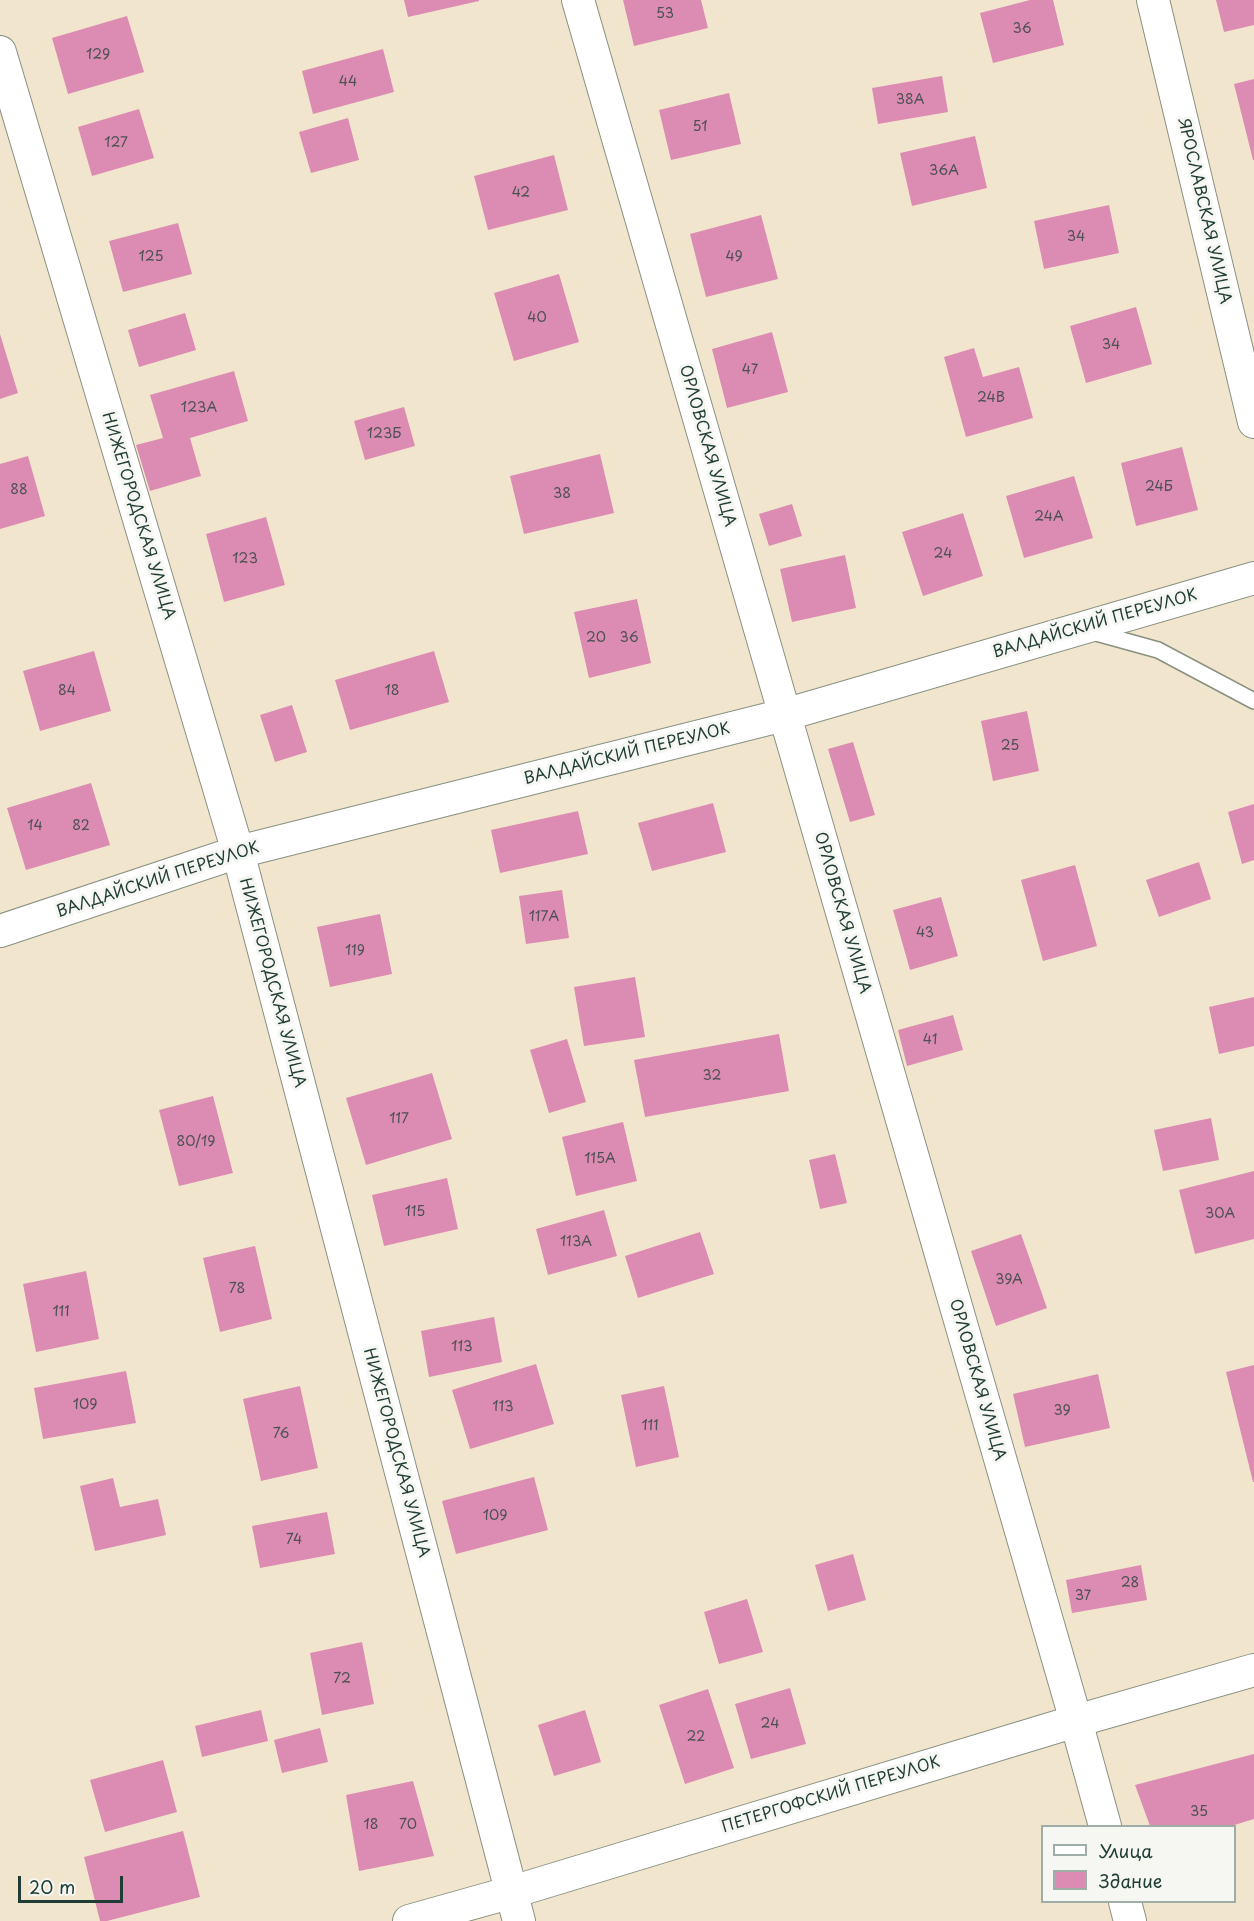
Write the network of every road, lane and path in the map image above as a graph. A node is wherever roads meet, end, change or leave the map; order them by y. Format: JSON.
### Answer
{"nodes":[{"id":1,"x":578,"y":0,"type":"edge"},
{"id":2,"x":1153,"y":0,"type":"edge"},
{"id":3,"x":0,"y":52,"type":"edge"},
{"id":4,"x":1248,"y":382,"type":"edge"},
{"id":5,"x":1254,"y":422,"type":"edge"},
{"id":6,"x":1254,"y":578,"type":"edge"},
{"id":7,"x":1080,"y":629,"type":"junction"},
{"id":8,"x":1254,"y":701,"type":"edge"},
{"id":9,"x":784,"y":715,"type":"junction"},
{"id":10,"x":238,"y":852,"type":"junction"},
{"id":11,"x":0,"y":931,"type":"edge"},
{"id":12,"x":1254,"y":1670,"type":"edge"},
{"id":13,"x":1076,"y":1721,"type":"junction"},
{"id":14,"x":1104,"y":1825,"type":"edge"},
{"id":15,"x":1125,"y":1903,"type":"edge"},
{"id":16,"x":515,"y":1907,"type":"edge"},
{"id":17,"x":409,"y":1921,"type":"edge"},
{"id":18,"x":1130,"y":1921,"type":"edge"}],
"edges":[{"from":1,"to":9,"type":"street","name":"ОРЛОВСКАЯ УЛИЦА"},
{"from":2,"to":4,"type":"street","name":"ЯРОСЛАВСКАЯ УЛИЦА"},
{"from":3,"to":10,"type":"street","name":"НИЖЕГОРОДСКАЯ УЛИЦА"},
{"from":4,"to":5,"type":"street","name":"ЯРОСЛАВСКАЯ УЛИЦА"},
{"from":6,"to":7,"type":"street","name":"ВАЛДАЙСКИЙ ПЕРЕУЛОК"},
{"from":7,"to":8,"type":"lane"},
{"from":7,"to":9,"type":"street","name":"ВАЛДАЙСКИЙ ПЕРЕУЛОК"},
{"from":9,"to":10,"type":"street","name":"ВАЛДАЙСКИЙ ПЕРЕУЛОК"},
{"from":9,"to":13,"type":"street","name":"ОРЛОВСКАЯ УЛИЦА"},
{"from":10,"to":11,"type":"street","name":"ВАЛДАЙСКИЙ ПЕРЕУЛОК"},
{"from":10,"to":16,"type":"street","name":"НИЖЕГОРОДСКАЯ УЛИЦА"},
{"from":12,"to":13,"type":"street","name":"ПЕТЕРГОФСКИЙ ПЕРЕУЛОК"},
{"from":13,"to":14,"type":"street","name":"ОРЛОВСКАЯ УЛИЦА"},
{"from":13,"to":16,"type":"street","name":"ПЕТЕРГОФСКИЙ ПЕРЕУЛОК"},
{"from":15,"to":18,"type":"street"},
{"from":16,"to":17,"type":"street","name":"ПЕТЕРГОФСКИЙ ПЕРЕУЛОК"}]}
